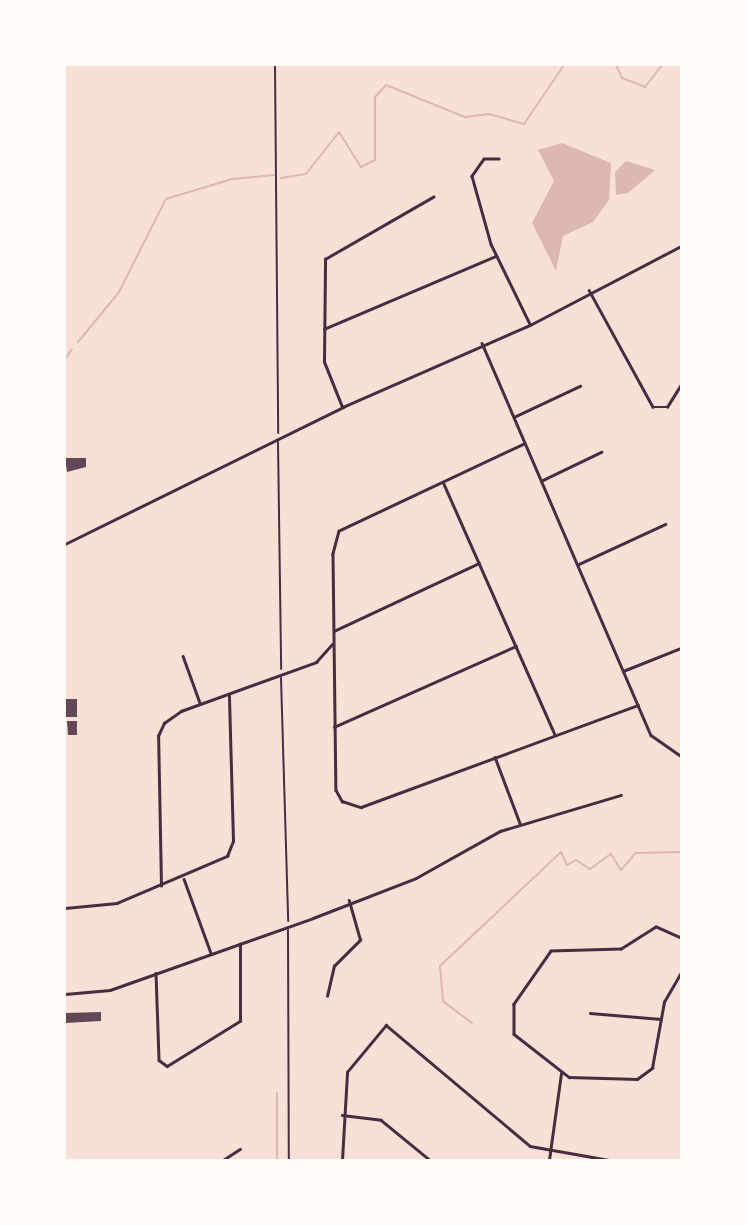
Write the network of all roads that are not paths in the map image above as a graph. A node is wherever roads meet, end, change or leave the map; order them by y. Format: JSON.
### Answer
{"nodes":[{"id":1,"x":499,"y":159,"type":"dead end"},
{"id":2,"x":433,"y":197,"type":"dead end"},
{"id":3,"x":681,"y":246,"type":"edge"},
{"id":4,"x":496,"y":256,"type":"junction"},
{"id":5,"x":589,"y":290,"type":"junction"},
{"id":6,"x":530,"y":325,"type":"junction"},
{"id":7,"x":324,"y":329,"type":"junction"},
{"id":8,"x":482,"y":343,"type":"junction"},
{"id":9,"x":681,"y":385,"type":"edge"},
{"id":10,"x":580,"y":386,"type":"dead end"},
{"id":11,"x":342,"y":407,"type":"junction"},
{"id":12,"x":513,"y":417,"type":"junction"},
{"id":13,"x":524,"y":444,"type":"junction"},
{"id":14,"x":601,"y":452,"type":"dead end"},
{"id":15,"x":541,"y":481,"type":"junction"},
{"id":16,"x":444,"y":484,"type":"junction"},
{"id":17,"x":665,"y":524,"type":"dead end"},
{"id":18,"x":65,"y":544,"type":"edge"},
{"id":19,"x":479,"y":563,"type":"junction"},
{"id":20,"x":578,"y":564,"type":"junction"},
{"id":21,"x":334,"y":631,"type":"junction"},
{"id":22,"x":334,"y":640,"type":"junction"},
{"id":23,"x":516,"y":646,"type":"junction"},
{"id":24,"x":681,"y":648,"type":"edge"},
{"id":25,"x":183,"y":656,"type":"dead end"},
{"id":26,"x":623,"y":671,"type":"junction"},
{"id":27,"x":229,"y":695,"type":"junction"},
{"id":28,"x":200,"y":704,"type":"junction"},
{"id":29,"x":638,"y":705,"type":"junction"},
{"id":30,"x":334,"y":727,"type":"junction"},
{"id":31,"x":555,"y":736,"type":"junction"},
{"id":32,"x":681,"y":756,"type":"edge"},
{"id":33,"x":495,"y":757,"type":"junction"},
{"id":34,"x":621,"y":796,"type":"dead end"},
{"id":35,"x":520,"y":824,"type":"junction"},
{"id":36,"x":184,"y":879,"type":"junction"},
{"id":37,"x":161,"y":886,"type":"junction"},
{"id":38,"x":349,"y":901,"type":"junction"},
{"id":39,"x":65,"y":908,"type":"edge"},
{"id":40,"x":681,"y":938,"type":"edge"},
{"id":41,"x":240,"y":944,"type":"junction"},
{"id":42,"x":211,"y":953,"type":"junction"},
{"id":43,"x":156,"y":972,"type":"junction"},
{"id":44,"x":681,"y":972,"type":"edge"},
{"id":45,"x":65,"y":994,"type":"edge"},
{"id":46,"x":327,"y":996,"type":"dead end"},
{"id":47,"x":590,"y":1013,"type":"dead end"},
{"id":48,"x":660,"y":1019,"type":"junction"},
{"id":49,"x":561,"y":1073,"type":"junction"},
{"id":50,"x":342,"y":1115,"type":"junction"},
{"id":51,"x":240,"y":1149,"type":"dead end"},
{"id":52,"x":550,"y":1151,"type":"junction"},
{"id":53,"x":223,"y":1160,"type":"edge"},
{"id":54,"x":342,"y":1160,"type":"edge"},
{"id":55,"x":430,"y":1160,"type":"edge"},
{"id":56,"x":549,"y":1160,"type":"edge"},
{"id":57,"x":609,"y":1160,"type":"edge"}],
"edges":[{"from":1,"to":4,"type":"street"},
{"from":2,"to":7,"type":"street"},
{"from":3,"to":5,"type":"street"},
{"from":4,"to":6,"type":"street"},
{"from":4,"to":7,"type":"street"},
{"from":5,"to":6,"type":"street"},
{"from":5,"to":9,"type":"street"},
{"from":6,"to":8,"type":"street"},
{"from":7,"to":11,"type":"street"},
{"from":8,"to":11,"type":"street"},
{"from":8,"to":12,"type":"street"},
{"from":10,"to":12,"type":"street"},
{"from":11,"to":18,"type":"street"},
{"from":12,"to":13,"type":"street"},
{"from":13,"to":15,"type":"street"},
{"from":13,"to":16,"type":"street"},
{"from":14,"to":15,"type":"street"},
{"from":15,"to":20,"type":"street"},
{"from":16,"to":19,"type":"street"},
{"from":16,"to":21,"type":"street"},
{"from":17,"to":20,"type":"street"},
{"from":19,"to":21,"type":"street"},
{"from":19,"to":23,"type":"street"},
{"from":20,"to":26,"type":"street"},
{"from":21,"to":22,"type":"street"},
{"from":22,"to":27,"type":"street"},
{"from":22,"to":30,"type":"street"},
{"from":23,"to":30,"type":"street"},
{"from":23,"to":31,"type":"street"},
{"from":24,"to":26,"type":"street"},
{"from":25,"to":28,"type":"street"},
{"from":26,"to":29,"type":"street"},
{"from":27,"to":28,"type":"street"},
{"from":27,"to":36,"type":"street"},
{"from":28,"to":37,"type":"street"},
{"from":29,"to":31,"type":"street"},
{"from":29,"to":32,"type":"street"},
{"from":30,"to":33,"type":"street"},
{"from":31,"to":33,"type":"street"},
{"from":33,"to":35,"type":"street"},
{"from":34,"to":35,"type":"street"},
{"from":35,"to":38,"type":"street"},
{"from":36,"to":37,"type":"street"},
{"from":36,"to":42,"type":"street"},
{"from":37,"to":39,"type":"street"},
{"from":38,"to":41,"type":"street"},
{"from":38,"to":46,"type":"street"},
{"from":40,"to":49,"type":"street"},
{"from":41,"to":42,"type":"street"},
{"from":41,"to":43,"type":"street"},
{"from":42,"to":43,"type":"street"},
{"from":43,"to":45,"type":"street"},
{"from":44,"to":48,"type":"street"},
{"from":47,"to":48,"type":"street"},
{"from":48,"to":49,"type":"street"},
{"from":49,"to":52,"type":"street"},
{"from":50,"to":52,"type":"street"},
{"from":50,"to":54,"type":"street"},
{"from":50,"to":55,"type":"street"},
{"from":51,"to":53,"type":"street"},
{"from":52,"to":56,"type":"street"},
{"from":52,"to":57,"type":"street"}]}
